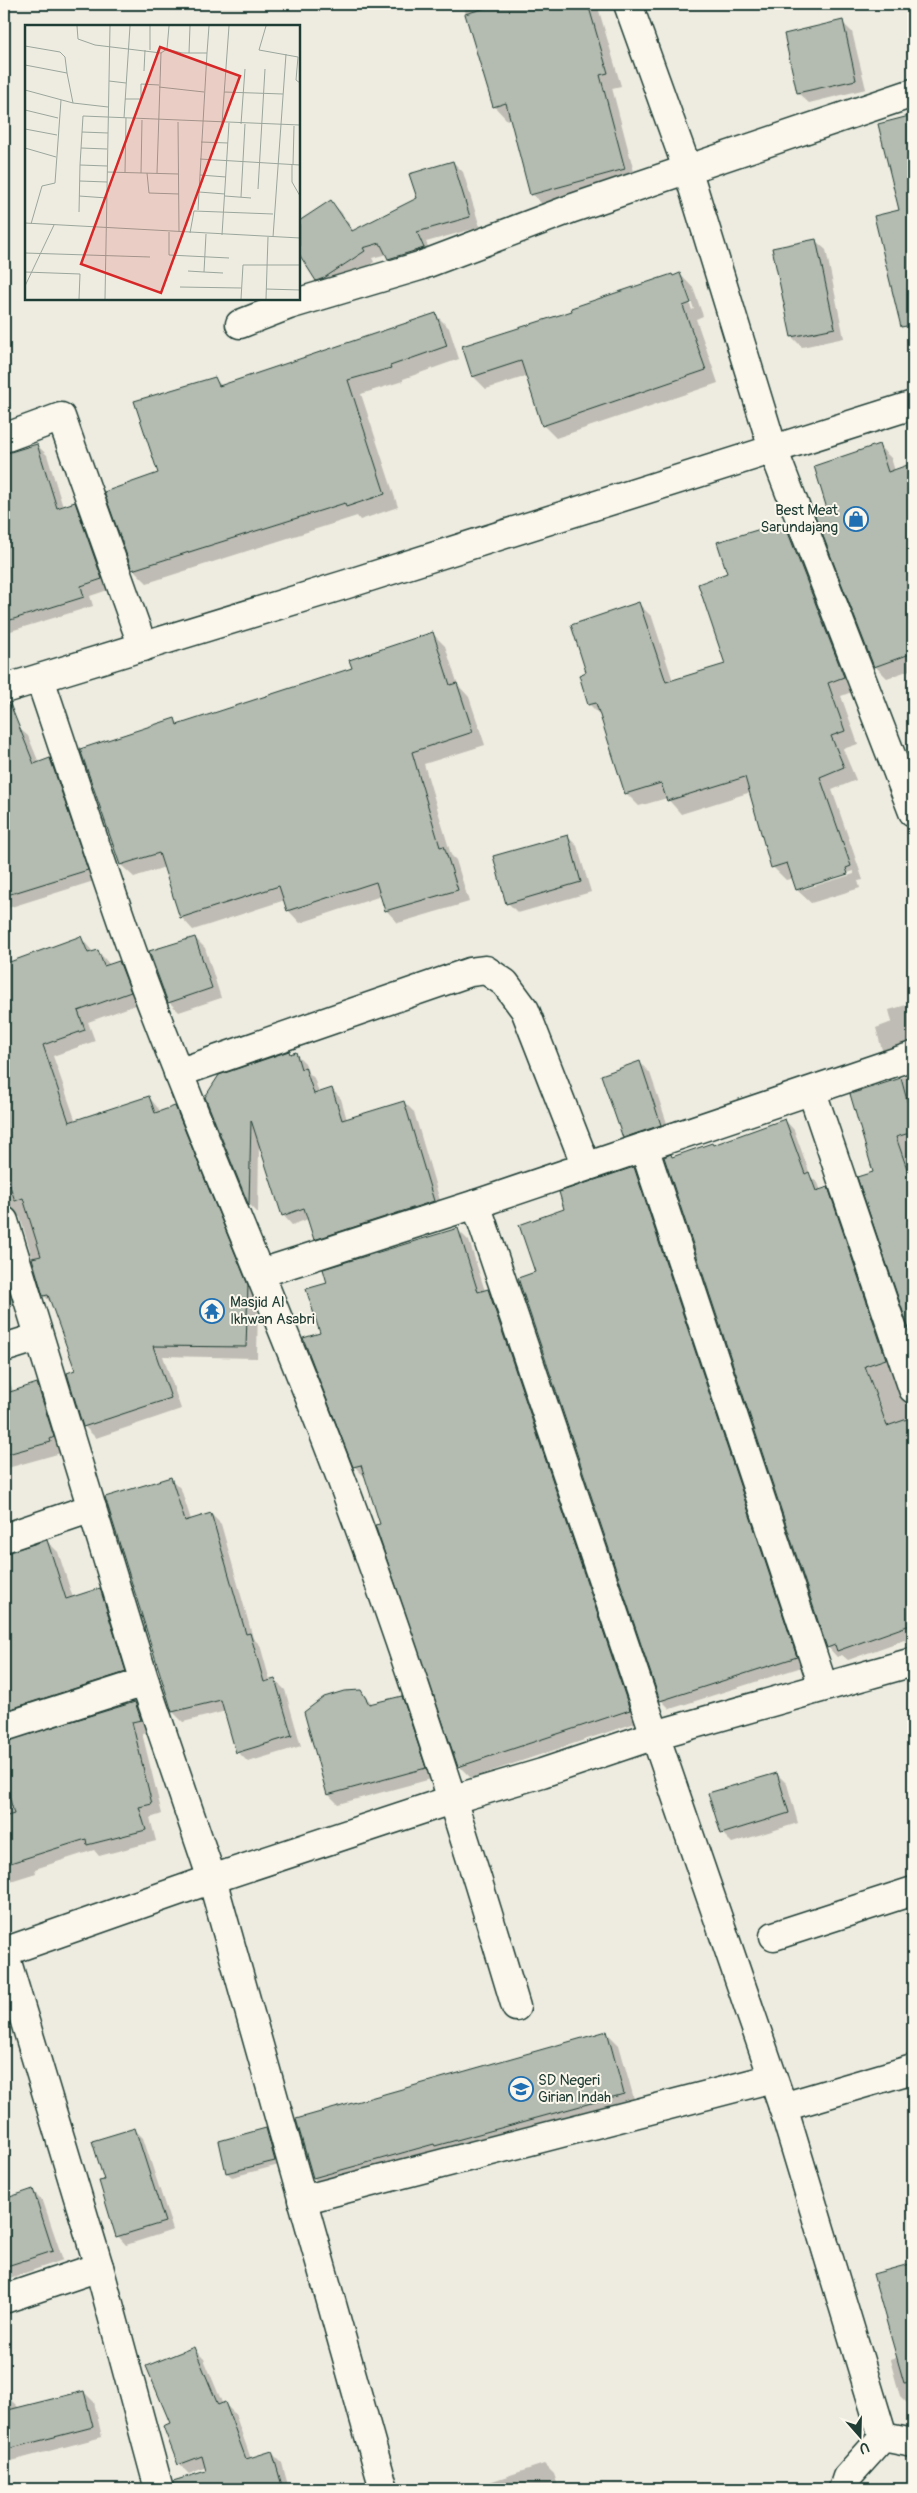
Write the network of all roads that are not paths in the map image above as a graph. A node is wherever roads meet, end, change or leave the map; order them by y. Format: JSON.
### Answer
{"nodes":[{"id":1,"x":628,"y":4,"type":"edge"},
{"id":2,"x":913,"y":93,"type":"edge"},
{"id":3,"x":687,"y":168,"type":"junction"},
{"id":4,"x":240,"y":324,"type":"dead end"},
{"id":5,"x":913,"y":405,"type":"edge"},
{"id":6,"x":4,"y":438,"type":"edge"},
{"id":7,"x":773,"y":449,"type":"junction"},
{"id":8,"x":143,"y":646,"type":"junction"},
{"id":9,"x":40,"y":679,"type":"junction"},
{"id":10,"x":4,"y":689,"type":"edge"},
{"id":11,"x":905,"y":765,"type":"edge"},
{"id":12,"x":913,"y":812,"type":"edge"},
{"id":13,"x":913,"y":1056,"type":"edge"},
{"id":14,"x":178,"y":1073,"type":"junction"},
{"id":15,"x":812,"y":1092,"type":"junction"},
{"id":16,"x":644,"y":1147,"type":"junction"},
{"id":17,"x":586,"y":1166,"type":"junction"},
{"id":18,"x":476,"y":1204,"type":"junction"},
{"id":19,"x":4,"y":1221,"type":"edge"},
{"id":20,"x":261,"y":1273,"type":"junction"},
{"id":21,"x":39,"y":1337,"type":"junction"},
{"id":22,"x":4,"y":1348,"type":"edge"},
{"id":23,"x":913,"y":1389,"type":"edge"},
{"id":24,"x":92,"y":1508,"type":"junction"},
{"id":25,"x":4,"y":1538,"type":"edge"},
{"id":26,"x":913,"y":1662,"type":"edge"},
{"id":27,"x":145,"y":1682,"type":"junction"},
{"id":28,"x":823,"y":1686,"type":"junction"},
{"id":29,"x":4,"y":1727,"type":"edge"},
{"id":30,"x":655,"y":1735,"type":"junction"},
{"id":31,"x":454,"y":1799,"type":"junction"},
{"id":32,"x":212,"y":1879,"type":"junction"},
{"id":33,"x":913,"y":1891,"type":"edge"},
{"id":34,"x":774,"y":1936,"type":"dead end"},
{"id":35,"x":516,"y":2008,"type":"dead end"},
{"id":36,"x":913,"y":2069,"type":"edge"},
{"id":37,"x":772,"y":2078,"type":"junction"},
{"id":38,"x":783,"y":2107,"type":"junction"},
{"id":39,"x":302,"y":2200,"type":"junction"},
{"id":40,"x":99,"y":2268,"type":"junction"},
{"id":41,"x":4,"y":2299,"type":"edge"},
{"id":42,"x":883,"y":2437,"type":"junction"},
{"id":43,"x":913,"y":2443,"type":"edge"},
{"id":44,"x":159,"y":2489,"type":"edge"},
{"id":45,"x":384,"y":2489,"type":"edge"},
{"id":46,"x":843,"y":2489,"type":"edge"}],
"edges":[{"from":1,"to":3,"type":"street"},
{"from":2,"to":3,"type":"street"},
{"from":3,"to":4,"type":"street"},
{"from":3,"to":7,"type":"street"},
{"from":5,"to":7,"type":"street"},
{"from":6,"to":8,"type":"street"},
{"from":7,"to":8,"type":"street"},
{"from":7,"to":11,"type":"street"},
{"from":8,"to":9,"type":"street"},
{"from":9,"to":10,"type":"street"},
{"from":9,"to":14,"type":"street"},
{"from":11,"to":12,"type":"street"},
{"from":13,"to":15,"type":"street"},
{"from":14,"to":17,"type":"street"},
{"from":14,"to":20,"type":"street"},
{"from":15,"to":16,"type":"street"},
{"from":15,"to":23,"type":"street"},
{"from":16,"to":17,"type":"street"},
{"from":16,"to":28,"type":"street"},
{"from":17,"to":18,"type":"street"},
{"from":18,"to":20,"type":"street"},
{"from":18,"to":30,"type":"street"},
{"from":19,"to":21,"type":"street"},
{"from":20,"to":31,"type":"street"},
{"from":21,"to":22,"type":"street"},
{"from":21,"to":24,"type":"street"},
{"from":24,"to":25,"type":"street"},
{"from":24,"to":27,"type":"street"},
{"from":26,"to":28,"type":"street"},
{"from":27,"to":29,"type":"street"},
{"from":27,"to":32,"type":"street"},
{"from":28,"to":30,"type":"street"},
{"from":30,"to":31,"type":"street"},
{"from":30,"to":37,"type":"street"},
{"from":31,"to":32,"type":"street"},
{"from":31,"to":35,"type":"street"},
{"from":32,"to":39,"type":"street"},
{"from":32,"to":40,"type":"street"},
{"from":33,"to":34,"type":"street"},
{"from":36,"to":38,"type":"street"},
{"from":37,"to":38,"type":"street"},
{"from":37,"to":39,"type":"street"},
{"from":38,"to":42,"type":"street"},
{"from":39,"to":45,"type":"street"},
{"from":40,"to":41,"type":"street"},
{"from":40,"to":44,"type":"street"},
{"from":42,"to":43,"type":"street"},
{"from":42,"to":46,"type":"street"}]}
